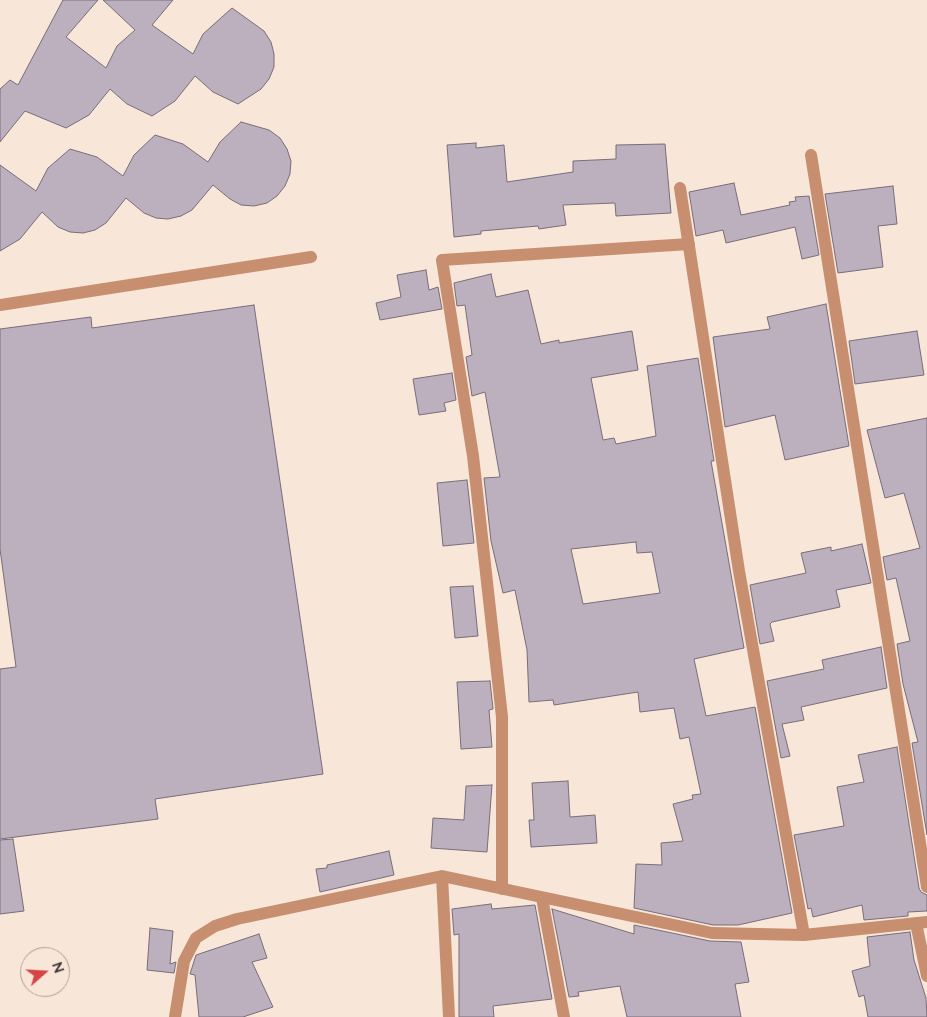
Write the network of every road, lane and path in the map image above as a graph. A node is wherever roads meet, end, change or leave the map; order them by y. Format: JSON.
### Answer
{"nodes":[{"id":1,"x":811,"y":155,"type":"dead end"},
{"id":2,"x":680,"y":188,"type":"dead end"},
{"id":3,"x":689,"y":244,"type":"junction"},
{"id":4,"x":312,"y":257,"type":"dead end"},
{"id":5,"x":0,"y":305,"type":"edge"},
{"id":6,"x":442,"y":876,"type":"junction"},
{"id":7,"x":927,"y":887,"type":"edge"},
{"id":8,"x":502,"y":889,"type":"junction"},
{"id":9,"x":542,"y":898,"type":"junction"},
{"id":10,"x":921,"y":922,"type":"edge"},
{"id":11,"x":804,"y":935,"type":"junction"},
{"id":12,"x":927,"y":976,"type":"edge"},
{"id":13,"x":176,"y":1017,"type":"edge"},
{"id":14,"x":449,"y":1017,"type":"edge"},
{"id":15,"x":564,"y":1017,"type":"edge"}],
"edges":[{"from":1,"to":7,"type":"street"},
{"from":2,"to":3,"type":"street"},
{"from":3,"to":8,"type":"street"},
{"from":3,"to":11,"type":"street"},
{"from":4,"to":5,"type":"street"},
{"from":6,"to":8,"type":"street"},
{"from":6,"to":13,"type":"street"},
{"from":6,"to":14,"type":"street"},
{"from":8,"to":9,"type":"street"},
{"from":9,"to":11,"type":"street"},
{"from":9,"to":15,"type":"street"},
{"from":10,"to":11,"type":"street"},
{"from":10,"to":12,"type":"street"}]}
